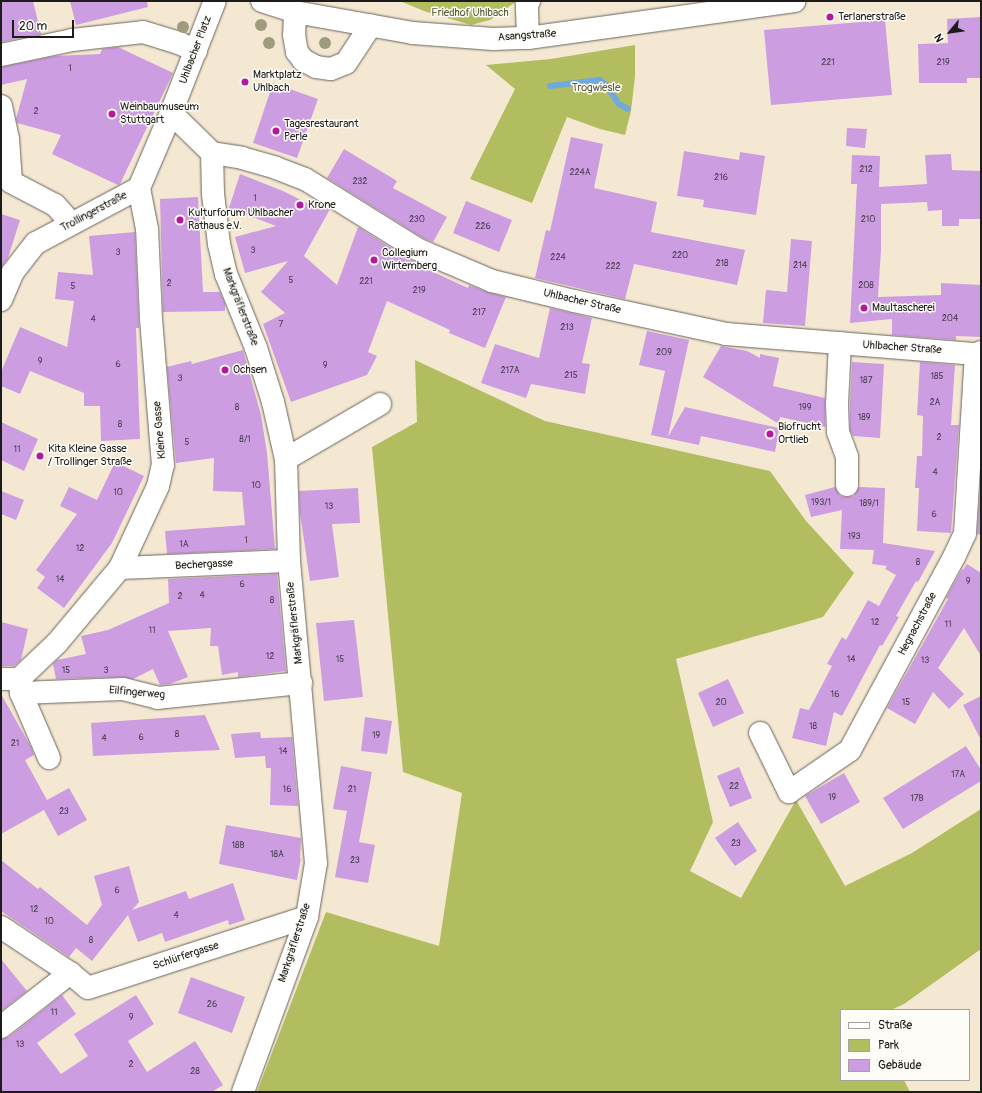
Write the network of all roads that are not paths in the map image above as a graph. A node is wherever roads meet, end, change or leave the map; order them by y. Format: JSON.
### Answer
{"nodes":[{"id":1,"x":215,"y":1,"type":"edge"},
{"id":2,"x":262,"y":1,"type":"edge"},
{"id":3,"x":529,"y":1,"type":"edge"},
{"id":4,"x":794,"y":1,"type":"edge"},
{"id":5,"x":295,"y":12,"type":"junction"},
{"id":6,"x":371,"y":25,"type":"junction"},
{"id":7,"x":528,"y":38,"type":"junction"},
{"id":8,"x":196,"y":51,"type":"junction"},
{"id":9,"x":1,"y":55,"type":"edge"},
{"id":10,"x":1,"y":106,"type":"edge"},
{"id":11,"x":171,"y":113,"type":"junction"},
{"id":12,"x":212,"y":153,"type":"junction"},
{"id":13,"x":139,"y":188,"type":"junction"},
{"id":14,"x":72,"y":224,"type":"junction"},
{"id":15,"x":1,"y":300,"type":"edge"},
{"id":16,"x":840,"y":343,"type":"junction"},
{"id":17,"x":979,"y":354,"type":"edge"},
{"id":18,"x":380,"y":404,"type":"dead end"},
{"id":19,"x":286,"y":459,"type":"junction"},
{"id":20,"x":847,"y":485,"type":"dead end"},
{"id":21,"x":289,"y":561,"type":"junction"},
{"id":22,"x":120,"y":568,"type":"junction"},
{"id":23,"x":301,"y":683,"type":"junction"},
{"id":24,"x":14,"y":684,"type":"edge"},
{"id":25,"x":760,"y":733,"type":"dead end"},
{"id":26,"x":49,"y":758,"type":"dead end"},
{"id":27,"x":307,"y":916,"type":"junction"},
{"id":28,"x":1,"y":927,"type":"edge"},
{"id":29,"x":70,"y":973,"type":"junction"},
{"id":30,"x":1,"y":1027,"type":"edge"},
{"id":31,"x":243,"y":1092,"type":"edge"}],
"edges":[{"from":1,"to":8,"type":"street","name":"Uhlbacher Platz"},
{"from":2,"to":5,"type":"street","name":"Asangstraße"},
{"from":3,"to":7,"type":"street"},
{"from":4,"to":7,"type":"street","name":"Asangstraße"},
{"from":5,"to":6,"type":"street","name":"Asangstraße"},
{"from":5,"to":6,"type":"street"},
{"from":6,"to":7,"type":"street","name":"Asangstraße"},
{"from":8,"to":9,"type":"street"},
{"from":8,"to":11,"type":"street","name":"Uhlbacher Platz"},
{"from":10,"to":14,"type":"street"},
{"from":11,"to":12,"type":"street"},
{"from":11,"to":13,"type":"street","name":"Trollingerstraße"},
{"from":12,"to":16,"type":"street","name":"Uhlbacher Straße"},
{"from":12,"to":19,"type":"street","name":"Markgräflerstraße"},
{"from":13,"to":14,"type":"street","name":"Trollingerstraße"},
{"from":13,"to":22,"type":"street","name":"Kleine Gasse"},
{"from":14,"to":15,"type":"street","name":"Trollingerstraße"},
{"from":16,"to":17,"type":"street","name":"Uhlbacher Straße"},
{"from":16,"to":20,"type":"street"},
{"from":17,"to":25,"type":"street","name":"Hegnachstraße"},
{"from":18,"to":19,"type":"street"},
{"from":19,"to":21,"type":"street","name":"Markgräflerstraße"},
{"from":21,"to":22,"type":"street","name":"Bechergasse"},
{"from":21,"to":23,"type":"street","name":"Markgräflerstraße"},
{"from":22,"to":24,"type":"street","name":"Kleine Gasse"},
{"from":23,"to":24,"type":"street","name":"Eilfingerweg"},
{"from":23,"to":27,"type":"street","name":"Markgräflerstraße"},
{"from":24,"to":26,"type":"street"},
{"from":27,"to":29,"type":"street","name":"Schlürfergasse"},
{"from":27,"to":31,"type":"street","name":"Markgräflerstraße"},
{"from":28,"to":29,"type":"street","name":"Schlürfergasse"},
{"from":29,"to":30,"type":"street"}]}
